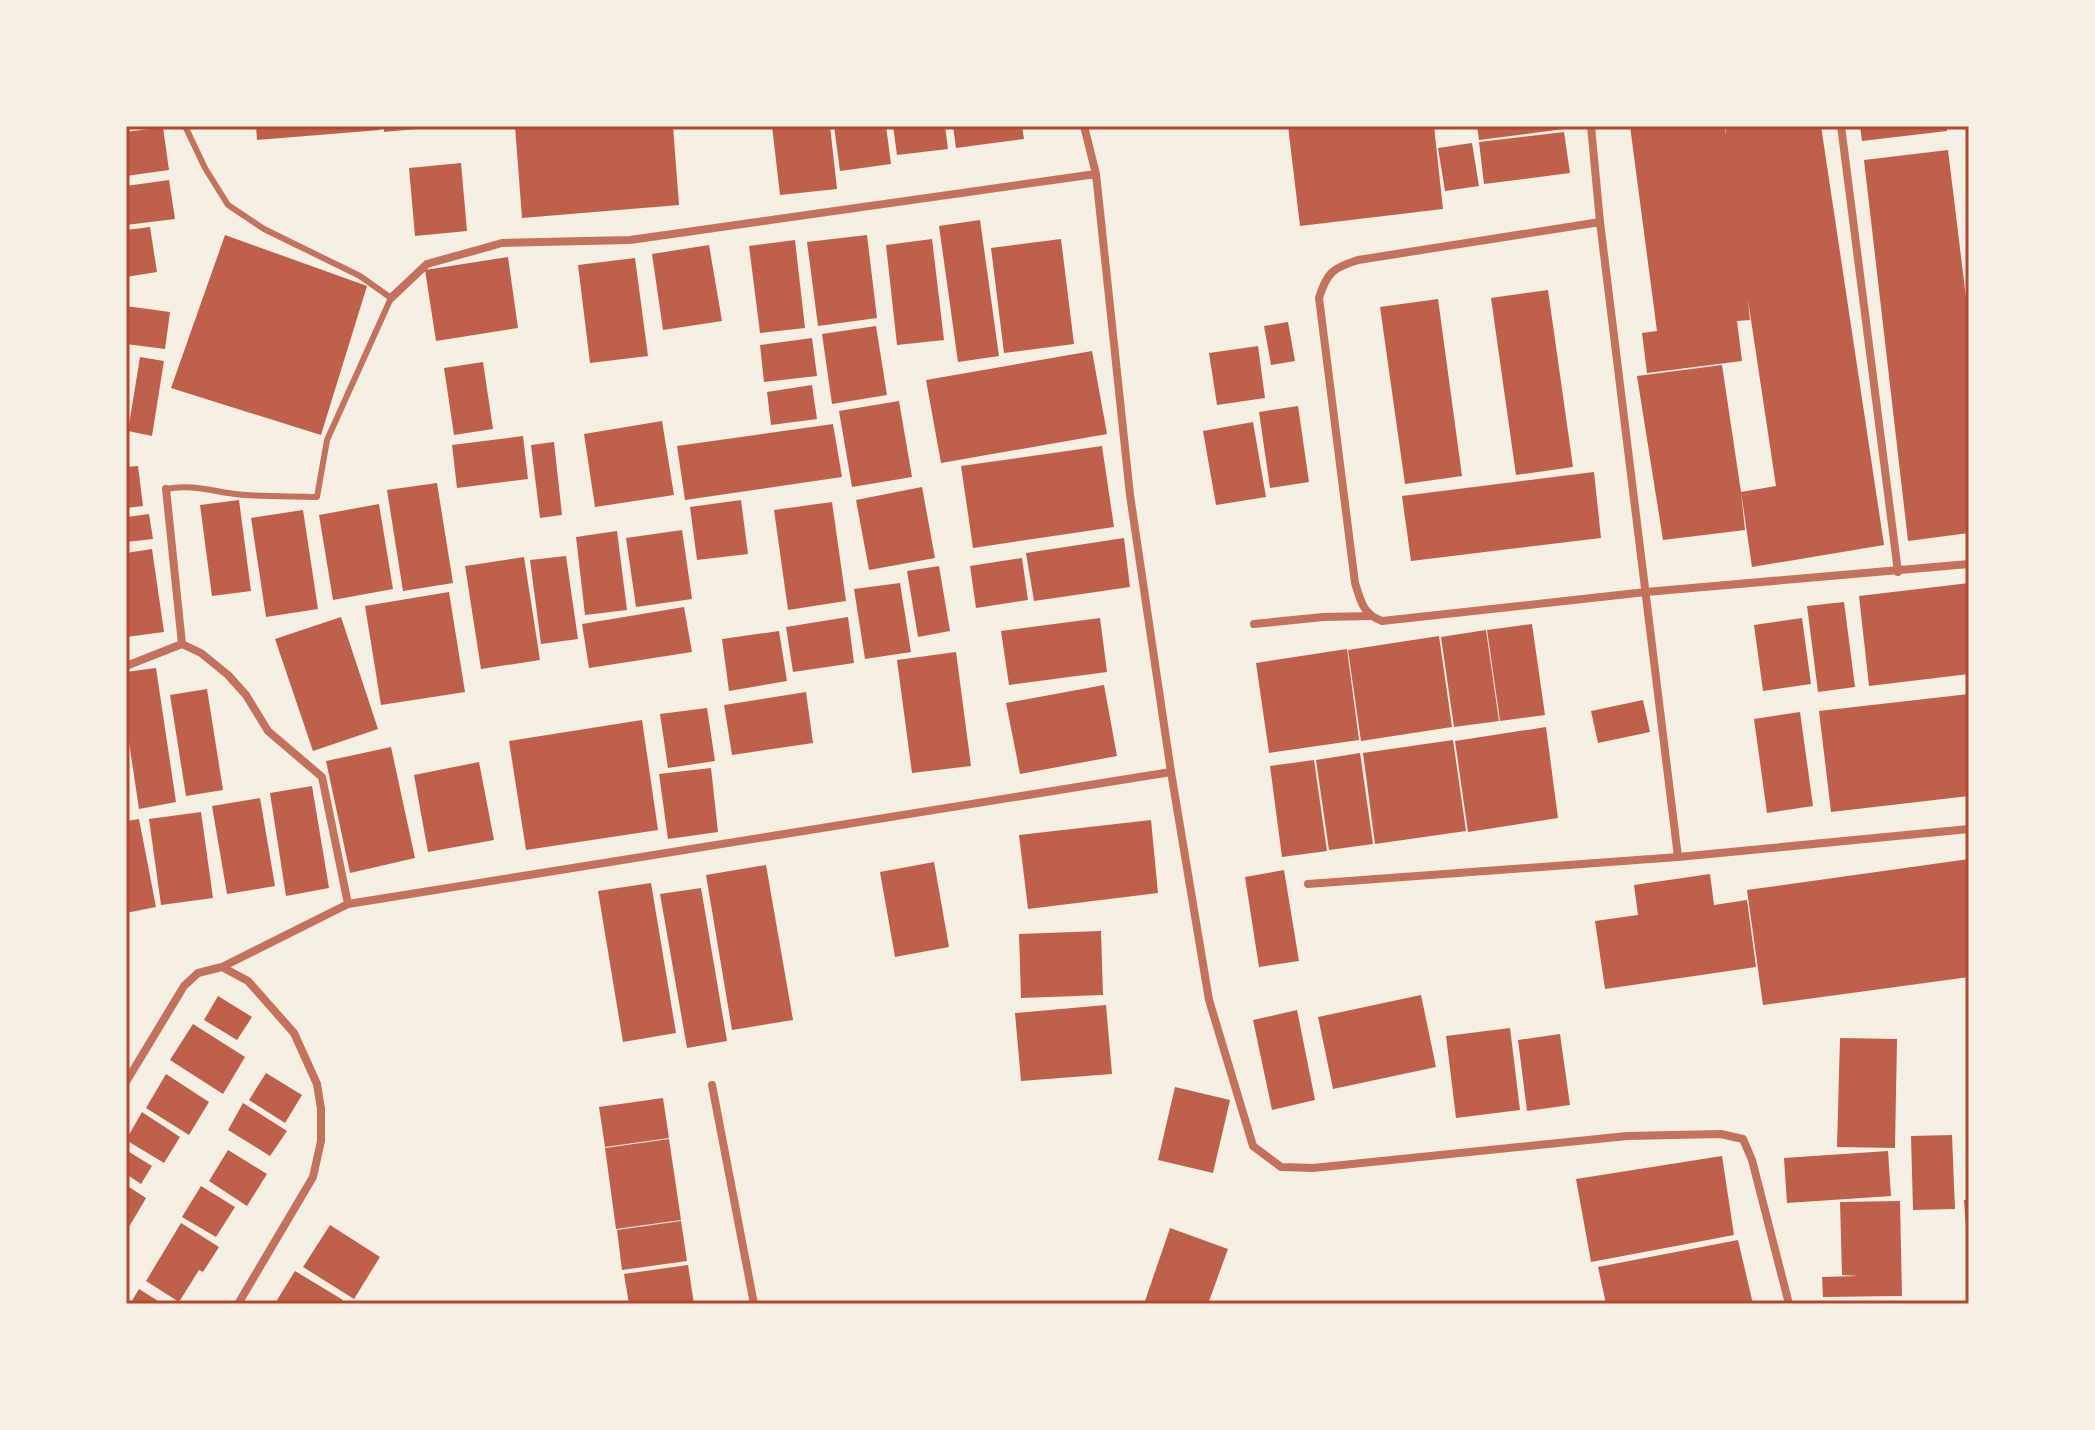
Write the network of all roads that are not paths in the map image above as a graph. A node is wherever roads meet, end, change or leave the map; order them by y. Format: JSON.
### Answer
{"nodes":[{"id":1,"x":185,"y":126,"type":"edge"},
{"id":2,"x":1084,"y":126,"type":"edge"},
{"id":3,"x":1591,"y":126,"type":"edge"},
{"id":4,"x":1841,"y":126,"type":"edge"},
{"id":5,"x":1096,"y":174,"type":"junction"},
{"id":6,"x":1600,"y":222,"type":"junction"},
{"id":7,"x":391,"y":298,"type":"junction"},
{"id":8,"x":166,"y":489,"type":"joint"},
{"id":9,"x":1969,"y":564,"type":"edge"},
{"id":10,"x":1898,"y":572,"type":"junction"},
{"id":11,"x":1646,"y":592,"type":"junction"},
{"id":12,"x":1370,"y":616,"type":"junction"},
{"id":13,"x":1254,"y":624,"type":"dead end"},
{"id":14,"x":182,"y":644,"type":"junction"},
{"id":15,"x":126,"y":666,"type":"edge"},
{"id":16,"x":1171,"y":772,"type":"junction"},
{"id":17,"x":1969,"y":829,"type":"edge"},
{"id":18,"x":1678,"y":857,"type":"junction"},
{"id":19,"x":1308,"y":884,"type":"dead end"},
{"id":20,"x":348,"y":904,"type":"junction"},
{"id":21,"x":222,"y":967,"type":"junction"},
{"id":22,"x":126,"y":1082,"type":"edge"},
{"id":23,"x":712,"y":1085,"type":"dead end"},
{"id":24,"x":238,"y":1304,"type":"edge"},
{"id":25,"x":754,"y":1304,"type":"edge"},
{"id":26,"x":1789,"y":1304,"type":"edge"}],
"edges":[{"from":1,"to":7,"type":"lane"},
{"from":2,"to":5,"type":"street"},
{"from":3,"to":6,"type":"street"},
{"from":4,"to":10,"type":"street"},
{"from":5,"to":7,"type":"street"},
{"from":5,"to":16,"type":"street"},
{"from":6,"to":11,"type":"street"},
{"from":6,"to":12,"type":"street"},
{"from":7,"to":8,"type":"lane"},
{"from":8,"to":14,"type":"street"},
{"from":9,"to":10,"type":"street"},
{"from":10,"to":11,"type":"street"},
{"from":11,"to":12,"type":"street"},
{"from":11,"to":18,"type":"street"},
{"from":12,"to":13,"type":"street"},
{"from":14,"to":15,"type":"street"},
{"from":14,"to":20,"type":"street"},
{"from":16,"to":20,"type":"street"},
{"from":16,"to":26,"type":"street"},
{"from":17,"to":18,"type":"street"},
{"from":18,"to":19,"type":"street"},
{"from":20,"to":21,"type":"street"},
{"from":21,"to":22,"type":"street"},
{"from":21,"to":24,"type":"street"},
{"from":23,"to":25,"type":"street"}]}
